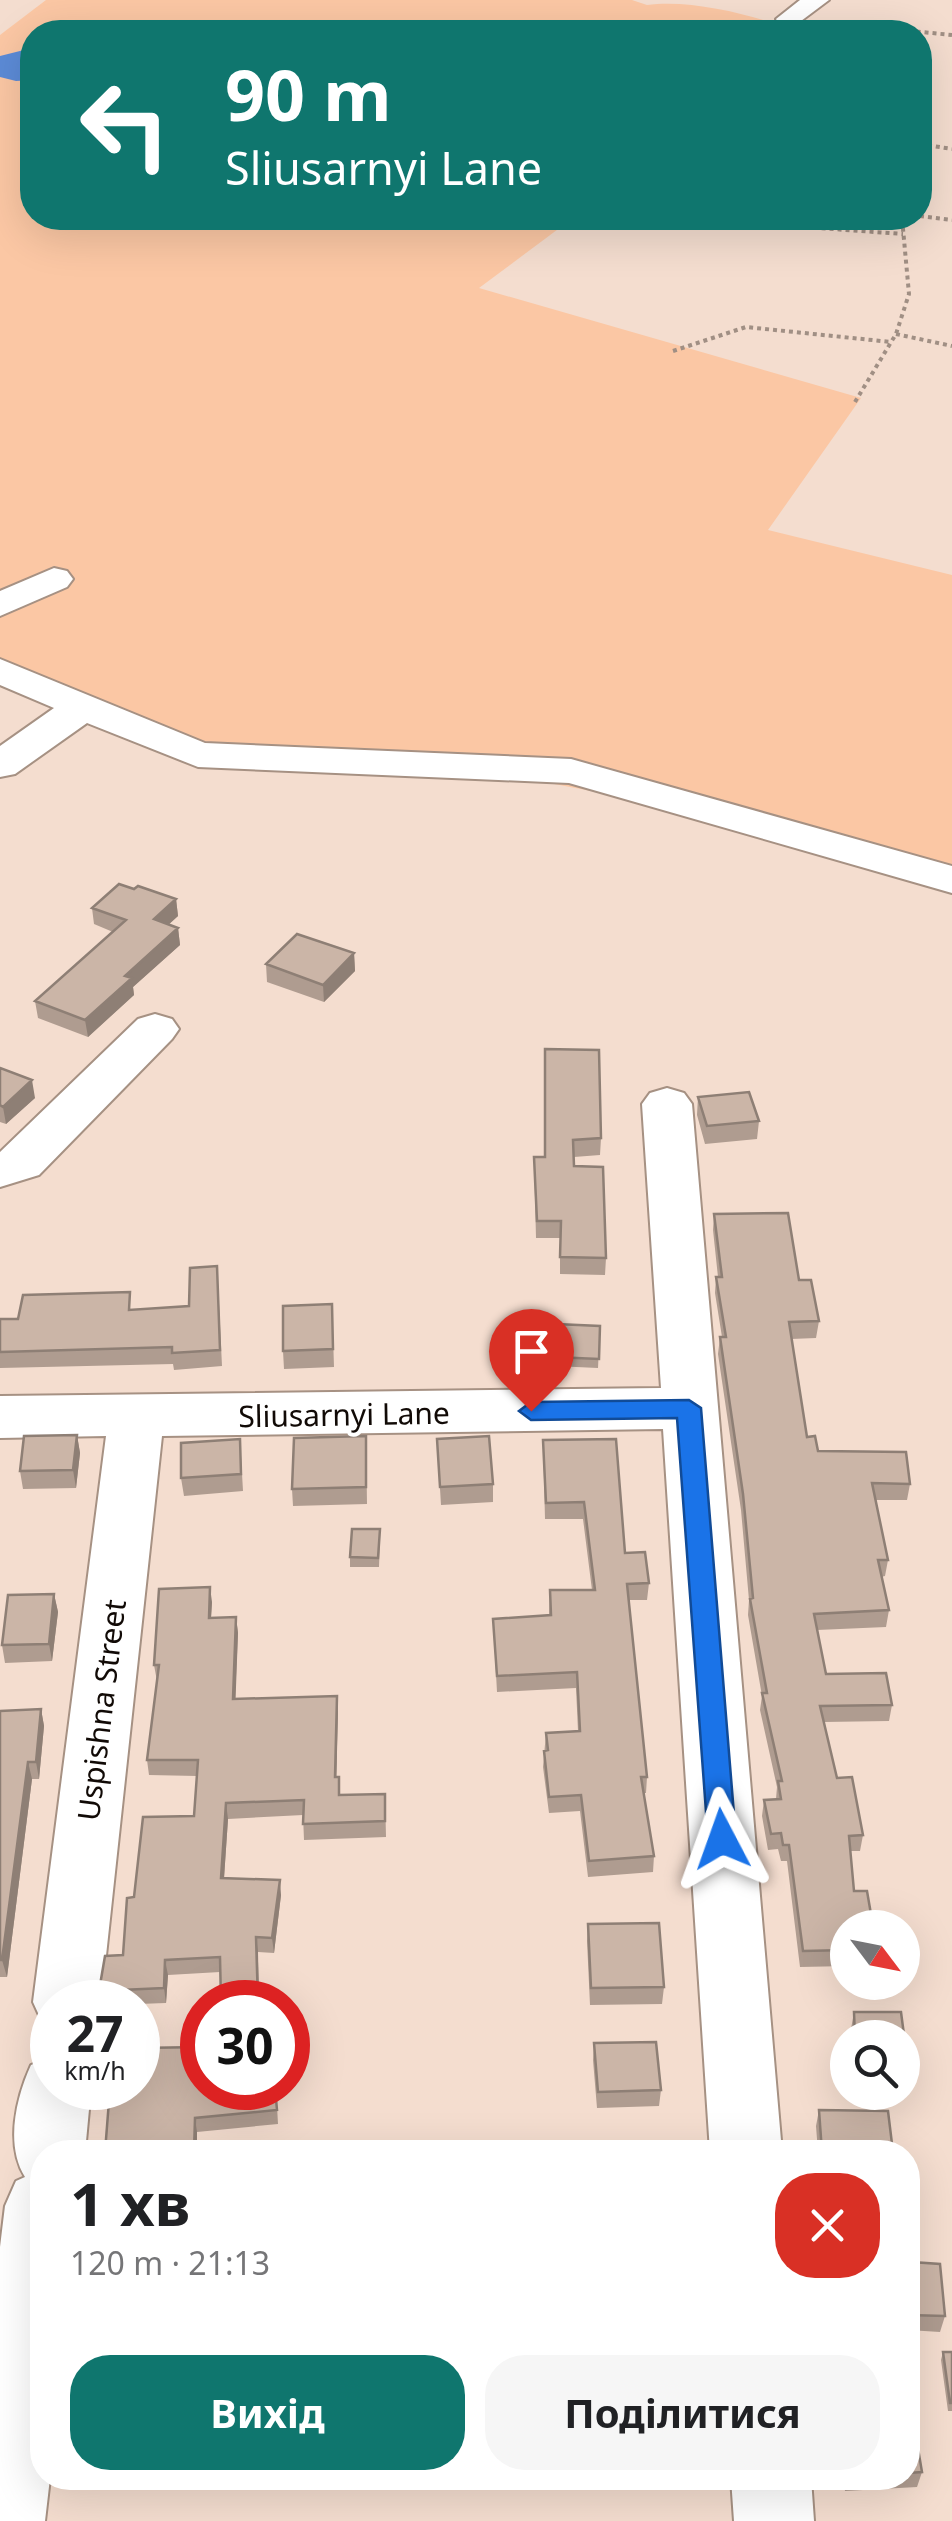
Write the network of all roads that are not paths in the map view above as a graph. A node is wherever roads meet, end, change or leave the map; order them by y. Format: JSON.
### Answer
{"nodes":[{"id":1,"x":818,"y":0,"type":"edge"},
{"id":2,"x":788,"y":19,"type":"road end"},
{"id":3,"x":54,"y":579,"type":"dead end"},
{"id":4,"x":0,"y":605,"type":"edge"},
{"id":5,"x":0,"y":671,"type":"edge"},
{"id":6,"x":84,"y":706,"type":"junction"},
{"id":7,"x":0,"y":766,"type":"edge"},
{"id":8,"x":952,"y":880,"type":"edge"},
{"id":9,"x":155,"y":1029,"type":"dead end"},
{"id":10,"x":667,"y":1104,"type":"dead end"},
{"id":11,"x":0,"y":1170,"type":"edge"},
{"id":12,"x":689,"y":1408,"type":"junction"},
{"id":13,"x":0,"y":1417,"type":"edge"},
{"id":14,"x":136,"y":1417,"type":"junction"},
{"id":15,"x":69,"y":1980,"type":"edge"},
{"id":16,"x":54,"y":2110,"type":"edge"},
{"id":17,"x":50,"y":2140,"type":"edge"},
{"id":18,"x":745,"y":2140,"type":"edge"},
{"id":19,"x":30,"y":2308,"type":"edge"},
{"id":20,"x":772,"y":2490,"type":"edge"},
{"id":21,"x":5,"y":2521,"type":"edge"},
{"id":22,"x":774,"y":2521,"type":"edge"}],
"edges":[{"from":1,"to":2,"type":"street"},
{"from":3,"to":4,"type":"street"},
{"from":5,"to":6,"type":"street"},
{"from":6,"to":7,"type":"street"},
{"from":6,"to":8,"type":"street"},
{"from":9,"to":11,"type":"street"},
{"from":10,"to":12,"type":"street"},
{"from":12,"to":14,"type":"street","name":"Sliusarnyi Lane"},
{"from":12,"to":18,"type":"street"},
{"from":13,"to":14,"type":"street","name":"Sliusarnyi Lane"},
{"from":14,"to":15,"type":"street","name":"Uspishna Street"},
{"from":16,"to":17,"type":"street"},
{"from":19,"to":21,"type":"street"},
{"from":20,"to":22,"type":"street"}]}
